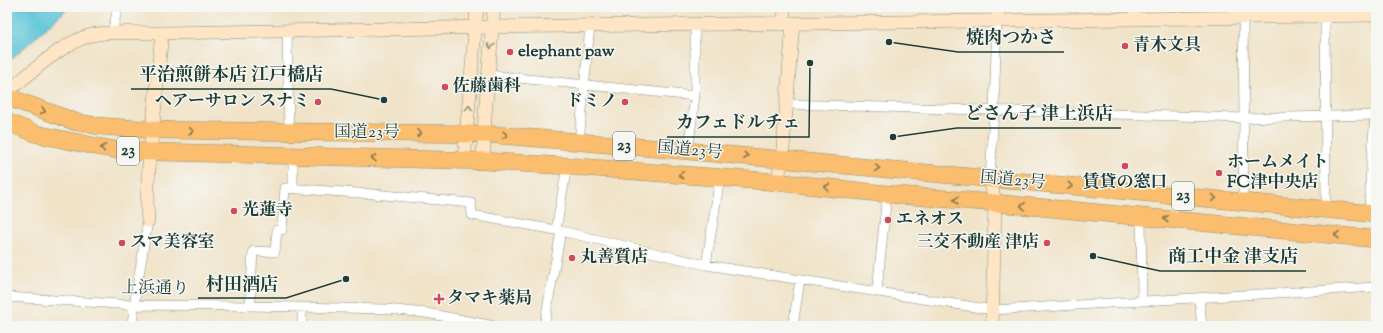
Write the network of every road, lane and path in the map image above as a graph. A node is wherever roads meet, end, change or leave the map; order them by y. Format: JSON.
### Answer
{"nodes":[{"id":1,"x":118,"y":7,"type":"edge"},
{"id":2,"x":477,"y":7,"type":"edge"},
{"id":3,"x":494,"y":7,"type":"edge"},
{"id":4,"x":784,"y":7,"type":"edge"},
{"id":5,"x":998,"y":7,"type":"edge"},
{"id":6,"x":1134,"y":13,"type":"edge"},
{"id":7,"x":1376,"y":15,"type":"edge"},
{"id":8,"x":1325,"y":16,"type":"junction"},
{"id":9,"x":1243,"y":17,"type":"junction"},
{"id":10,"x":997,"y":20,"type":"junction"},
{"id":11,"x":788,"y":23,"type":"junction"},
{"id":12,"x":694,"y":24,"type":"junction"},
{"id":13,"x":590,"y":26,"type":"junction"},
{"id":14,"x":475,"y":27,"type":"junction"},
{"id":15,"x":492,"y":27,"type":"junction"},
{"id":16,"x":287,"y":31,"type":"junction"},
{"id":17,"x":112,"y":33,"type":"junction"},
{"id":18,"x":162,"y":33,"type":"junction"},
{"id":19,"x":489,"y":75,"type":"junction"},
{"id":20,"x":585,"y":84,"type":"junction"},
{"id":21,"x":7,"y":92,"type":"edge"},
{"id":22,"x":695,"y":96,"type":"junction"},
{"id":23,"x":7,"y":97,"type":"edge"},
{"id":24,"x":786,"y":104,"type":"junction"},
{"id":25,"x":994,"y":111,"type":"junction"},
{"id":26,"x":1375,"y":116,"type":"edge"},
{"id":27,"x":1326,"y":117,"type":"junction"},
{"id":28,"x":1244,"y":118,"type":"junction"},
{"id":29,"x":7,"y":122,"type":"edge"},
{"id":30,"x":152,"y":130,"type":"junction"},
{"id":31,"x":289,"y":132,"type":"junction"},
{"id":32,"x":466,"y":133,"type":"junction"},
{"id":33,"x":485,"y":134,"type":"junction"},
{"id":34,"x":579,"y":142,"type":"junction"},
{"id":35,"x":150,"y":150,"type":"junction"},
{"id":36,"x":688,"y":151,"type":"junction"},
{"id":37,"x":293,"y":155,"type":"junction"},
{"id":38,"x":782,"y":160,"type":"junction"},
{"id":39,"x":464,"y":161,"type":"junction"},
{"id":40,"x":483,"y":161,"type":"junction"},
{"id":41,"x":567,"y":166,"type":"junction"},
{"id":42,"x":720,"y":178,"type":"junction"},
{"id":43,"x":990,"y":179,"type":"junction"},
{"id":44,"x":778,"y":182,"type":"junction"},
{"id":45,"x":293,"y":188,"type":"junction"},
{"id":46,"x":887,"y":194,"type":"junction"},
{"id":47,"x":1243,"y":201,"type":"junction"},
{"id":48,"x":995,"y":203,"type":"junction"},
{"id":49,"x":1326,"y":209,"type":"junction"},
{"id":50,"x":1372,"y":213,"type":"edge"},
{"id":51,"x":1141,"y":217,"type":"junction"},
{"id":52,"x":148,"y":222,"type":"joint"},
{"id":53,"x":559,"y":231,"type":"junction"},
{"id":54,"x":1376,"y":239,"type":"edge"},
{"id":55,"x":706,"y":265,"type":"junction"},
{"id":56,"x":800,"y":280,"type":"junction"},
{"id":57,"x":1376,"y":287,"type":"edge"},
{"id":58,"x":877,"y":291,"type":"junction"},
{"id":59,"x":7,"y":297,"type":"edge"},
{"id":60,"x":1199,"y":298,"type":"junction"},
{"id":61,"x":1142,"y":301,"type":"junction"},
{"id":62,"x":134,"y":306,"type":"junction"},
{"id":63,"x":250,"y":306,"type":"junction"},
{"id":64,"x":302,"y":307,"type":"junction"},
{"id":65,"x":993,"y":310,"type":"junction"},
{"id":66,"x":132,"y":326,"type":"edge"},
{"id":67,"x":302,"y":326,"type":"edge"},
{"id":68,"x":494,"y":326,"type":"edge"},
{"id":69,"x":544,"y":326,"type":"edge"},
{"id":70,"x":793,"y":326,"type":"edge"},
{"id":71,"x":992,"y":326,"type":"edge"},
{"id":72,"x":1202,"y":326,"type":"edge"}],
"edges":[{"from":1,"to":17,"type":"street"},
{"from":2,"to":14,"type":"street"},
{"from":3,"to":15,"type":"street"},
{"from":4,"to":11,"type":"street"},
{"from":5,"to":10,"type":"street"},
{"from":6,"to":9,"type":"street"},
{"from":6,"to":10,"type":"street"},
{"from":7,"to":8,"type":"street"},
{"from":8,"to":9,"type":"street"},
{"from":8,"to":27,"type":"street"},
{"from":9,"to":28,"type":"street"},
{"from":10,"to":11,"type":"street"},
{"from":10,"to":25,"type":"street"},
{"from":11,"to":12,"type":"street"},
{"from":11,"to":24,"type":"street"},
{"from":12,"to":13,"type":"street"},
{"from":12,"to":22,"type":"street"},
{"from":13,"to":15,"type":"street"},
{"from":13,"to":20,"type":"street"},
{"from":14,"to":15,"type":"street"},
{"from":14,"to":16,"type":"street"},
{"from":32,"to":14,"type":"street","one_way":true},
{"from":15,"to":19,"type":"street","one_way":true},
{"from":16,"to":18,"type":"street"},
{"from":16,"to":31,"type":"street"},
{"from":17,"to":18,"type":"street"},
{"from":17,"to":21,"type":"street"},
{"from":18,"to":30,"type":"street"},
{"from":19,"to":20,"type":"street"},
{"from":19,"to":33,"type":"street"},
{"from":20,"to":22,"type":"street"},
{"from":20,"to":34,"type":"street"},
{"from":22,"to":36,"type":"street"},
{"from":23,"to":30,"type":"highway","name":"国道23号","number":"23","one_way":true},
{"from":24,"to":25,"type":"street"},
{"from":24,"to":38,"type":"street"},
{"from":25,"to":28,"type":"street"},
{"from":25,"to":43,"type":"street"},
{"from":26,"to":27,"type":"street"},
{"from":26,"to":50,"type":"street"},
{"from":27,"to":28,"type":"street"},
{"from":27,"to":49,"type":"street"},
{"from":28,"to":47,"type":"street"},
{"from":35,"to":29,"type":"highway","name":"国道23号","number":"23","one_way":true},
{"from":30,"to":31,"type":"highway","name":"国道23号","number":"23","one_way":true},
{"from":30,"to":35,"type":"street"},
{"from":31,"to":32,"type":"highway","name":"国道23号","number":"23","one_way":true},
{"from":32,"to":33,"type":"highway","name":"国道23号","number":"23"},
{"from":32,"to":39,"type":"street"},
{"from":33,"to":34,"type":"highway","name":"国道23号","number":"23","one_way":true},
{"from":33,"to":40,"type":"street"},
{"from":34,"to":36,"type":"highway","name":"国道23号","number":"23"},
{"from":35,"to":37,"type":"highway","name":"国道23号","number":"23"},
{"from":35,"to":52,"type":"street"},
{"from":36,"to":38,"type":"highway","name":"国道23号","number":"23","one_way":true},
{"from":39,"to":37,"type":"highway","name":"国道23号","number":"23","one_way":true},
{"from":37,"to":45,"type":"street"},
{"from":38,"to":43,"type":"highway","name":"国道23号","number":"23","one_way":true},
{"from":38,"to":44,"type":"street"},
{"from":39,"to":40,"type":"highway","name":"国道23号","number":"23"},
{"from":40,"to":41,"type":"highway","name":"国道23号","number":"23"},
{"from":42,"to":41,"type":"highway","name":"国道23号","number":"23","one_way":true},
{"from":41,"to":53,"type":"street"},
{"from":42,"to":44,"type":"highway","name":"国道23号","number":"23"},
{"from":42,"to":55,"type":"street"},
{"from":43,"to":47,"type":"highway","name":"国道23号","number":"23","one_way":true},
{"from":43,"to":48,"type":"street"},
{"from":46,"to":44,"type":"highway","name":"国道23号","number":"23","one_way":true},
{"from":45,"to":53,"type":"street"},
{"from":45,"to":63,"type":"street"},
{"from":48,"to":46,"type":"highway","name":"国道23号","number":"23","one_way":true},
{"from":46,"to":58,"type":"street"},
{"from":47,"to":49,"type":"highway","name":"国道23号","number":"23"},
{"from":51,"to":48,"type":"highway","name":"国道23号","number":"23","one_way":true},
{"from":48,"to":65,"type":"street"},
{"from":49,"to":50,"type":"highway","name":"国道23号","number":"23"},
{"from":54,"to":51,"type":"highway","name":"国道23号","number":"23","one_way":true},
{"from":51,"to":61,"type":"street"},
{"from":52,"to":62,"type":"street"},
{"from":53,"to":55,"type":"street"},
{"from":53,"to":69,"type":"street"},
{"from":55,"to":56,"type":"street"},
{"from":56,"to":58,"type":"street"},
{"from":56,"to":70,"type":"street"},
{"from":57,"to":60,"type":"street"},
{"from":58,"to":65,"type":"street"},
{"from":59,"to":62,"type":"street","name":"上浜通り"},
{"from":60,"to":61,"type":"street"},
{"from":60,"to":72,"type":"street"},
{"from":61,"to":65,"type":"street"},
{"from":62,"to":63,"type":"street","name":"上浜通り"},
{"from":62,"to":66,"type":"street"},
{"from":63,"to":64,"type":"street","name":"上浜通り"},
{"from":64,"to":67,"type":"street"},
{"from":64,"to":68,"type":"street","name":"上浜通り"},
{"from":65,"to":71,"type":"street"}]}
